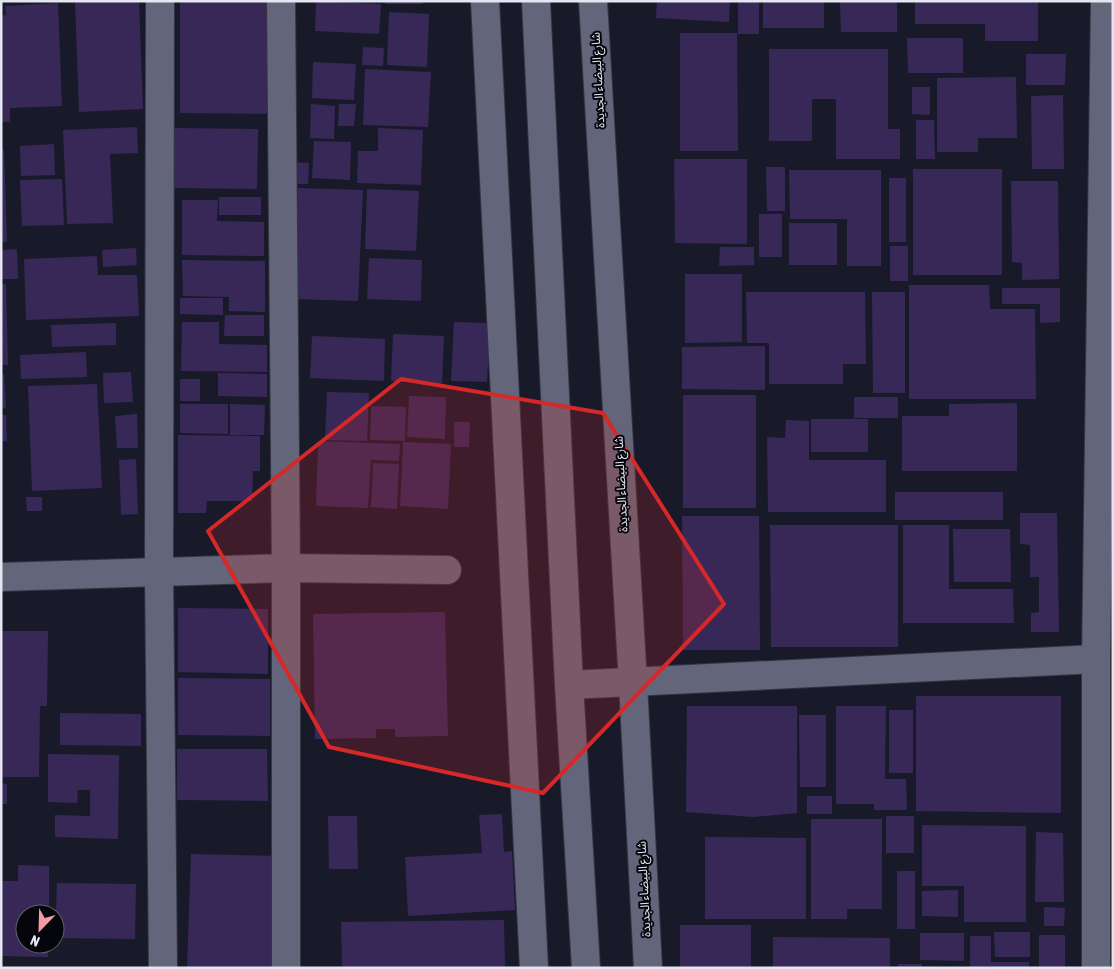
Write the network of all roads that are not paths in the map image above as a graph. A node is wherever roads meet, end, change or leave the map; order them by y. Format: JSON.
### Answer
{"nodes":[{"id":1,"x":160,"y":1,"type":"edge"},
{"id":2,"x":281,"y":1,"type":"edge"},
{"id":3,"x":485,"y":1,"type":"edge"},
{"id":4,"x":536,"y":1,"type":"edge"},
{"id":5,"x":593,"y":1,"type":"edge"},
{"id":6,"x":1105,"y":1,"type":"edge"},
{"id":7,"x":1108,"y":105,"type":"edge"},
{"id":8,"x":286,"y":568,"type":"junction"},
{"id":9,"x":447,"y":570,"type":"dead end"},
{"id":10,"x":159,"y":571,"type":"junction"},
{"id":11,"x":1,"y":577,"type":"edge"},
{"id":12,"x":1096,"y":659,"type":"junction"},
{"id":13,"x":633,"y":683,"type":"junction"},
{"id":14,"x":569,"y":685,"type":"junction"},
{"id":15,"x":164,"y":968,"type":"edge"},
{"id":16,"x":286,"y":968,"type":"edge"},
{"id":17,"x":534,"y":968,"type":"edge"},
{"id":18,"x":586,"y":968,"type":"edge"},
{"id":19,"x":648,"y":968,"type":"edge"},
{"id":20,"x":1096,"y":968,"type":"edge"}],
"edges":[{"from":1,"to":10,"type":"street"},
{"from":2,"to":8,"type":"street"},
{"from":3,"to":17,"type":"street"},
{"from":4,"to":14,"type":"street"},
{"from":5,"to":13,"type":"street","name":"شارع البيضاء الجديدة"},
{"from":6,"to":7,"type":"street"},
{"from":7,"to":12,"type":"street"},
{"from":8,"to":9,"type":"street"},
{"from":8,"to":10,"type":"street"},
{"from":8,"to":16,"type":"street"},
{"from":10,"to":11,"type":"street"},
{"from":10,"to":15,"type":"street"},
{"from":12,"to":13,"type":"street"},
{"from":12,"to":20,"type":"street"},
{"from":13,"to":14,"type":"street"},
{"from":13,"to":19,"type":"street","name":"شارع البيضاء الجديدة"},
{"from":14,"to":18,"type":"street"}]}
